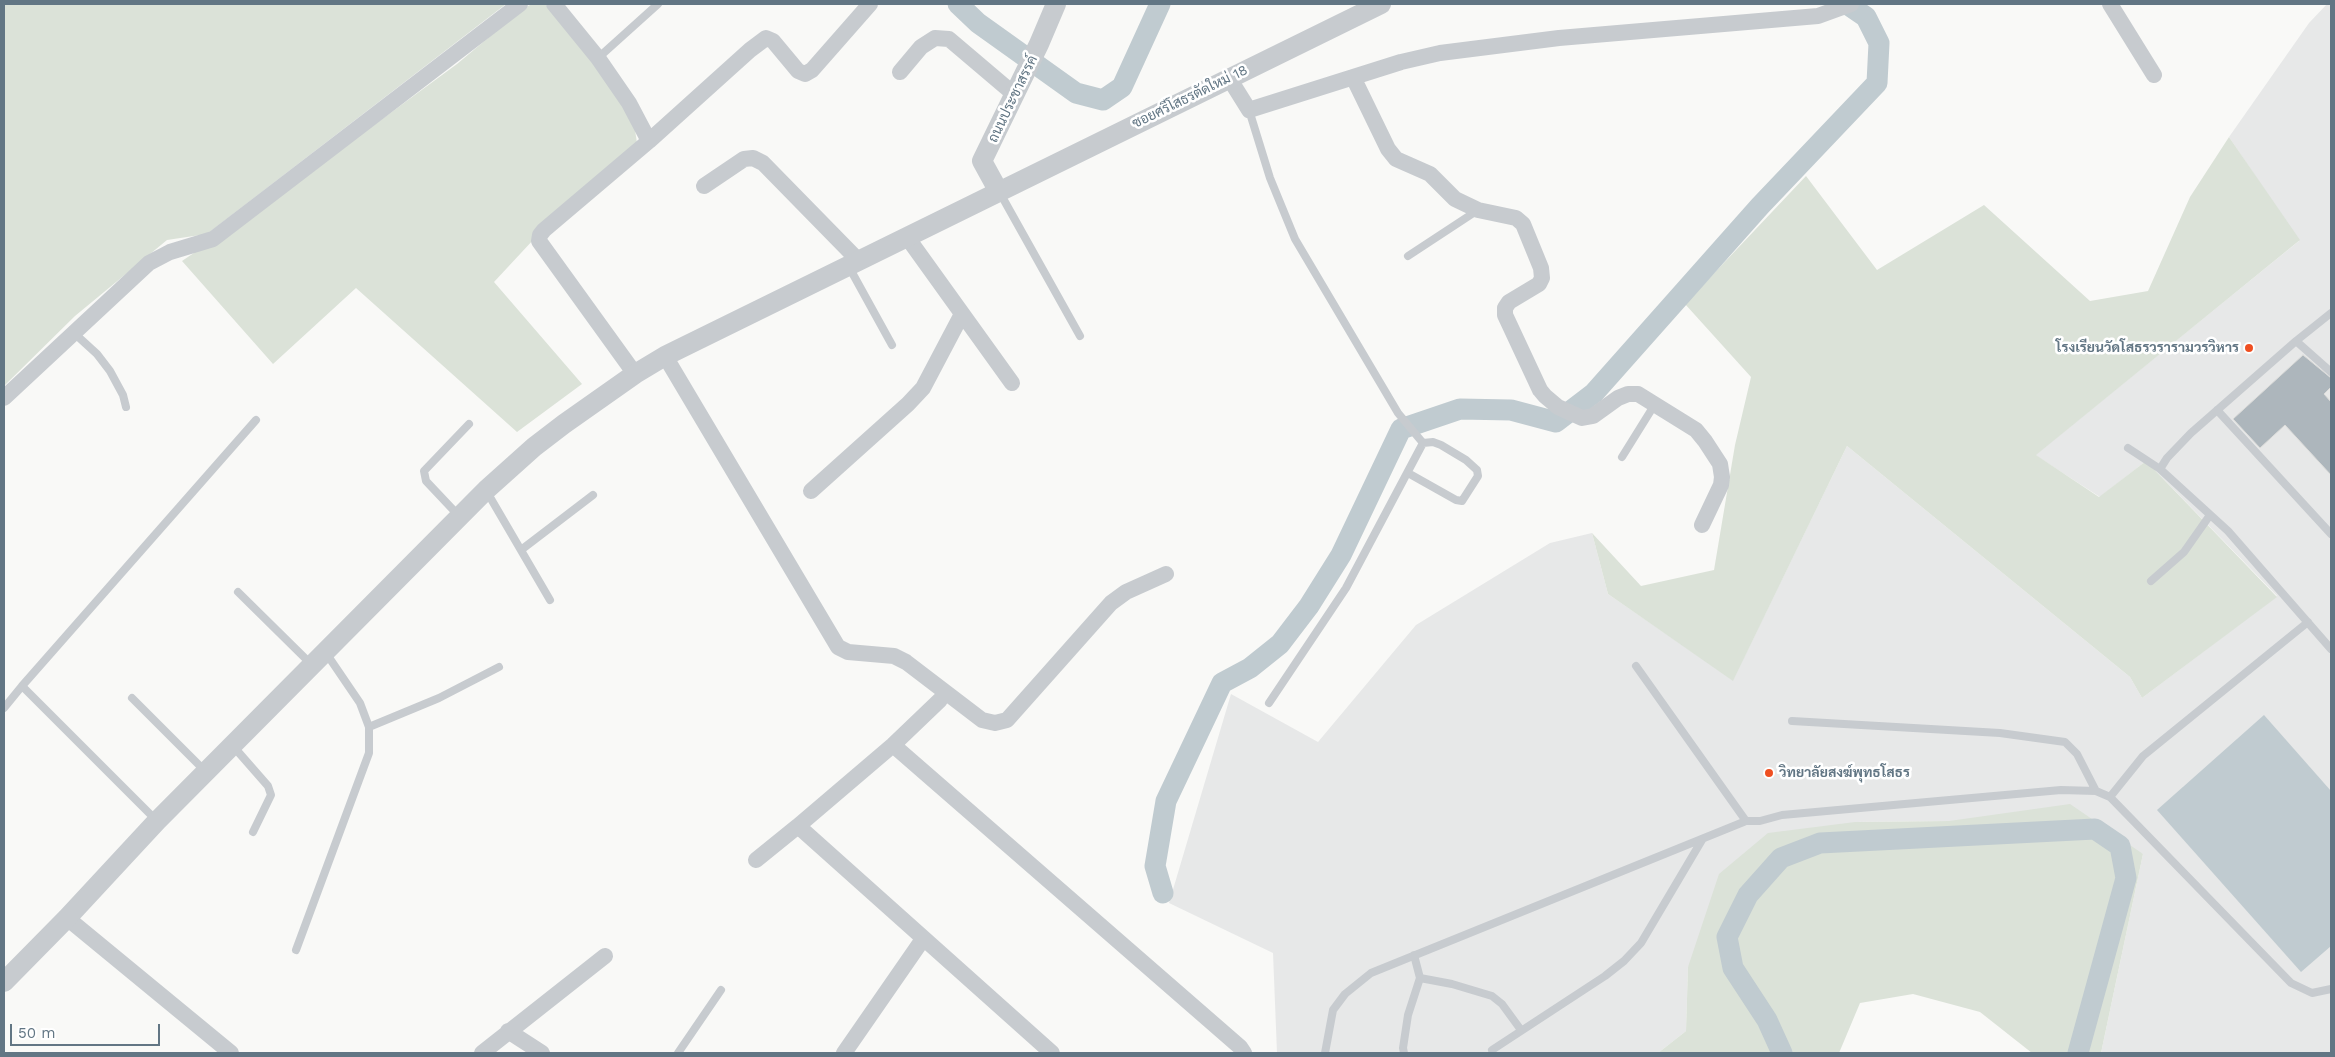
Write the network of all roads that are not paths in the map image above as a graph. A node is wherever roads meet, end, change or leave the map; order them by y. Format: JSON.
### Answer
{"nodes":[{"id":1,"x":520,"y":4,"type":"edge"},
{"id":2,"x":554,"y":4,"type":"edge"},
{"id":3,"x":658,"y":4,"type":"edge"},
{"id":4,"x":870,"y":4,"type":"edge"},
{"id":5,"x":1056,"y":4,"type":"edge"},
{"id":6,"x":1382,"y":4,"type":"edge"},
{"id":7,"x":2110,"y":4,"type":"edge"},
{"id":8,"x":1846,"y":6,"type":"edge"},
{"id":9,"x":598,"y":58,"type":"junction"},
{"id":10,"x":900,"y":72,"type":"dead end"},
{"id":11,"x":2154,"y":75,"type":"dead end"},
{"id":12,"x":1353,"y":77,"type":"junction"},
{"id":13,"x":1229,"y":78,"type":"junction"},
{"id":14,"x":1018,"y":89,"type":"junction"},
{"id":15,"x":1249,"y":110,"type":"junction"},
{"id":16,"x":649,"y":141,"type":"junction"},
{"id":17,"x":704,"y":186,"type":"dead end"},
{"id":18,"x":999,"y":192,"type":"junction"},
{"id":19,"x":1478,"y":210,"type":"junction"},
{"id":20,"x":907,"y":237,"type":"junction"},
{"id":21,"x":1408,"y":256,"type":"dead end"},
{"id":22,"x":853,"y":263,"type":"junction"},
{"id":23,"x":962,"y":314,"type":"junction"},
{"id":24,"x":2331,"y":314,"type":"edge"},
{"id":25,"x":74,"y":333,"type":"junction"},
{"id":26,"x":1080,"y":336,"type":"dead end"},
{"id":27,"x":2296,"y":341,"type":"junction"},
{"id":28,"x":892,"y":345,"type":"dead end"},
{"id":29,"x":665,"y":356,"type":"junction"},
{"id":30,"x":2331,"y":372,"type":"edge"},
{"id":31,"x":635,"y":374,"type":"junction"},
{"id":32,"x":1012,"y":383,"type":"dead end"},
{"id":33,"x":4,"y":398,"type":"edge"},
{"id":34,"x":1654,"y":404,"type":"junction"},
{"id":35,"x":126,"y":407,"type":"dead end"},
{"id":36,"x":2217,"y":410,"type":"junction"},
{"id":37,"x":256,"y":420,"type":"dead end"},
{"id":38,"x":469,"y":424,"type":"dead end"},
{"id":39,"x":1423,"y":443,"type":"junction"},
{"id":40,"x":2128,"y":448,"type":"dead end"},
{"id":41,"x":1622,"y":457,"type":"dead end"},
{"id":42,"x":2160,"y":469,"type":"junction"},
{"id":43,"x":1408,"y":473,"type":"junction"},
{"id":44,"x":486,"y":490,"type":"junction"},
{"id":45,"x":810,"y":491,"type":"dead end"},
{"id":46,"x":593,"y":494,"type":"dead end"},
{"id":47,"x":2210,"y":515,"type":"junction"},
{"id":48,"x":460,"y":517,"type":"junction"},
{"id":49,"x":1702,"y":525,"type":"dead end"},
{"id":50,"x":2331,"y":534,"type":"edge"},
{"id":51,"x":522,"y":550,"type":"junction"},
{"id":52,"x":1166,"y":574,"type":"dead end"},
{"id":53,"x":2151,"y":581,"type":"dead end"},
{"id":54,"x":238,"y":592,"type":"dead end"},
{"id":55,"x":550,"y":600,"type":"dead end"},
{"id":56,"x":2308,"y":622,"type":"junction"},
{"id":57,"x":2331,"y":649,"type":"edge"},
{"id":58,"x":320,"y":660,"type":"junction"},
{"id":59,"x":1636,"y":666,"type":"dead end"},
{"id":60,"x":499,"y":667,"type":"dead end"},
{"id":61,"x":22,"y":686,"type":"junction"},
{"id":62,"x":132,"y":698,"type":"dead end"},
{"id":63,"x":940,"y":700,"type":"dead end"},
{"id":64,"x":1269,"y":703,"type":"dead end"},
{"id":65,"x":4,"y":708,"type":"edge"},
{"id":66,"x":1792,"y":721,"type":"dead end"},
{"id":67,"x":369,"y":727,"type":"junction"},
{"id":68,"x":893,"y":745,"type":"junction"},
{"id":69,"x":233,"y":746,"type":"junction"},
{"id":70,"x":206,"y":773,"type":"junction"},
{"id":71,"x":2096,"y":792,"type":"junction"},
{"id":72,"x":2110,"y":796,"type":"junction"},
{"id":73,"x":157,"y":821,"type":"junction"},
{"id":74,"x":1746,"y":821,"type":"junction"},
{"id":75,"x":798,"y":826,"type":"junction"},
{"id":76,"x":253,"y":832,"type":"dead end"},
{"id":77,"x":1702,"y":840,"type":"junction"},
{"id":78,"x":756,"y":860,"type":"dead end"},
{"id":79,"x":67,"y":918,"type":"junction"},
{"id":80,"x":923,"y":939,"type":"junction"},
{"id":81,"x":296,"y":950,"type":"dead end"},
{"id":82,"x":605,"y":956,"type":"dead end"},
{"id":83,"x":1414,"y":956,"type":"junction"},
{"id":84,"x":1420,"y":978,"type":"junction"},
{"id":85,"x":4,"y":982,"type":"edge"},
{"id":86,"x":2331,"y":989,"type":"edge"},
{"id":87,"x":721,"y":990,"type":"dead end"},
{"id":88,"x":1521,"y":1030,"type":"junction"},
{"id":89,"x":508,"y":1031,"type":"junction"},
{"id":90,"x":1492,"y":1050,"type":"dead end"},
{"id":91,"x":231,"y":1053,"type":"edge"},
{"id":92,"x":482,"y":1053,"type":"edge"},
{"id":93,"x":542,"y":1053,"type":"edge"},
{"id":94,"x":678,"y":1053,"type":"edge"},
{"id":95,"x":844,"y":1053,"type":"edge"},
{"id":96,"x":1052,"y":1053,"type":"edge"},
{"id":97,"x":1244,"y":1053,"type":"edge"},
{"id":98,"x":1325,"y":1053,"type":"edge"},
{"id":99,"x":1404,"y":1053,"type":"edge"}],
"edges":[{"from":1,"to":25,"type":"street"},
{"from":2,"to":9,"type":"street"},
{"from":3,"to":9,"type":"lane"},
{"from":4,"to":16,"type":"street"},
{"from":5,"to":14,"type":"street","name":"ถนนประชาสรรค์"},
{"from":6,"to":13,"type":"street","name":"ซอยศรีโสธรตัดใหม่ 18"},
{"from":7,"to":11,"type":"street"},
{"from":8,"to":12,"type":"street"},
{"from":9,"to":16,"type":"street"},
{"from":10,"to":14,"type":"street"},
{"from":12,"to":15,"type":"street"},
{"from":12,"to":19,"type":"street"},
{"from":13,"to":15,"type":"street"},
{"from":13,"to":18,"type":"street","name":"ซอยศรีโสธรตัดใหม่ 18"},
{"from":14,"to":18,"type":"street","name":"ถนนประชาสรรค์"},
{"from":15,"to":39,"type":"lane"},
{"from":16,"to":31,"type":"street"},
{"from":17,"to":22,"type":"street"},
{"from":18,"to":20,"type":"street","name":"ซอยศรีโสธรตัดใหม่ 18"},
{"from":18,"to":26,"type":"lane"},
{"from":19,"to":21,"type":"lane"},
{"from":19,"to":34,"type":"street"},
{"from":20,"to":22,"type":"street","name":"ซอยศรีโสธรตัดใหม่ 18"},
{"from":20,"to":23,"type":"street"},
{"from":22,"to":28,"type":"lane"},
{"from":22,"to":29,"type":"street","name":"ซอยศรีโสธรตัดใหม่ 18"},
{"from":23,"to":32,"type":"street"},
{"from":23,"to":45,"type":"street"},
{"from":24,"to":27,"type":"lane"},
{"from":25,"to":33,"type":"street"},
{"from":25,"to":35,"type":"lane"},
{"from":27,"to":30,"type":"lane"},
{"from":27,"to":36,"type":"lane"},
{"from":29,"to":31,"type":"street","name":"ซอยศรีโสธรตัดใหม่ 18"},
{"from":29,"to":52,"type":"street"},
{"from":31,"to":44,"type":"street","name":"ซอยศรีโสธรตัดใหม่ 18"},
{"from":34,"to":41,"type":"lane"},
{"from":34,"to":49,"type":"street"},
{"from":36,"to":42,"type":"lane"},
{"from":36,"to":50,"type":"lane"},
{"from":37,"to":61,"type":"lane"},
{"from":38,"to":48,"type":"lane"},
{"from":39,"to":43,"type":"lane"},
{"from":39,"to":43,"type":"lane"},
{"from":40,"to":42,"type":"lane"},
{"from":42,"to":47,"type":"lane"},
{"from":43,"to":64,"type":"lane"},
{"from":44,"to":48,"type":"street","name":"ซอยศรีโสธรตัดใหม่ 18"},
{"from":44,"to":51,"type":"lane"},
{"from":46,"to":51,"type":"lane"},
{"from":47,"to":53,"type":"lane"},
{"from":47,"to":56,"type":"lane"},
{"from":48,"to":58,"type":"street","name":"ซอยศรีโสธรตัดใหม่ 18"},
{"from":51,"to":55,"type":"lane"},
{"from":54,"to":58,"type":"lane"},
{"from":56,"to":57,"type":"lane"},
{"from":56,"to":72,"type":"lane"},
{"from":58,"to":67,"type":"lane"},
{"from":58,"to":69,"type":"street","name":"ซอยศรีโสธรตัดใหม่ 18"},
{"from":59,"to":74,"type":"lane"},
{"from":60,"to":67,"type":"lane"},
{"from":61,"to":65,"type":"lane"},
{"from":61,"to":73,"type":"lane"},
{"from":62,"to":70,"type":"lane"},
{"from":63,"to":68,"type":"street"},
{"from":66,"to":71,"type":"lane"},
{"from":67,"to":81,"type":"lane"},
{"from":68,"to":75,"type":"street"},
{"from":68,"to":97,"type":"street"},
{"from":69,"to":70,"type":"street","name":"ซอยศรีโสธรตัดใหม่ 18"},
{"from":69,"to":76,"type":"lane"},
{"from":70,"to":73,"type":"street","name":"ซอยศรีโสธรตัดใหม่ 18"},
{"from":71,"to":72,"type":"lane"},
{"from":71,"to":74,"type":"lane"},
{"from":72,"to":86,"type":"lane"},
{"from":73,"to":79,"type":"street","name":"ซอยศรีโสธรตัดใหม่ 18"},
{"from":74,"to":77,"type":"lane"},
{"from":75,"to":78,"type":"street"},
{"from":75,"to":80,"type":"street"},
{"from":77,"to":83,"type":"lane"},
{"from":77,"to":88,"type":"lane"},
{"from":79,"to":85,"type":"street","name":"ซอยศรีโสธรตัดใหม่ 18"},
{"from":79,"to":91,"type":"street"},
{"from":80,"to":95,"type":"street"},
{"from":80,"to":96,"type":"street"},
{"from":82,"to":89,"type":"street"},
{"from":83,"to":84,"type":"lane"},
{"from":83,"to":98,"type":"lane"},
{"from":84,"to":88,"type":"lane"},
{"from":84,"to":99,"type":"lane"},
{"from":87,"to":94,"type":"lane"},
{"from":88,"to":90,"type":"lane"},
{"from":89,"to":92,"type":"street"},
{"from":89,"to":93,"type":"street"}]}
